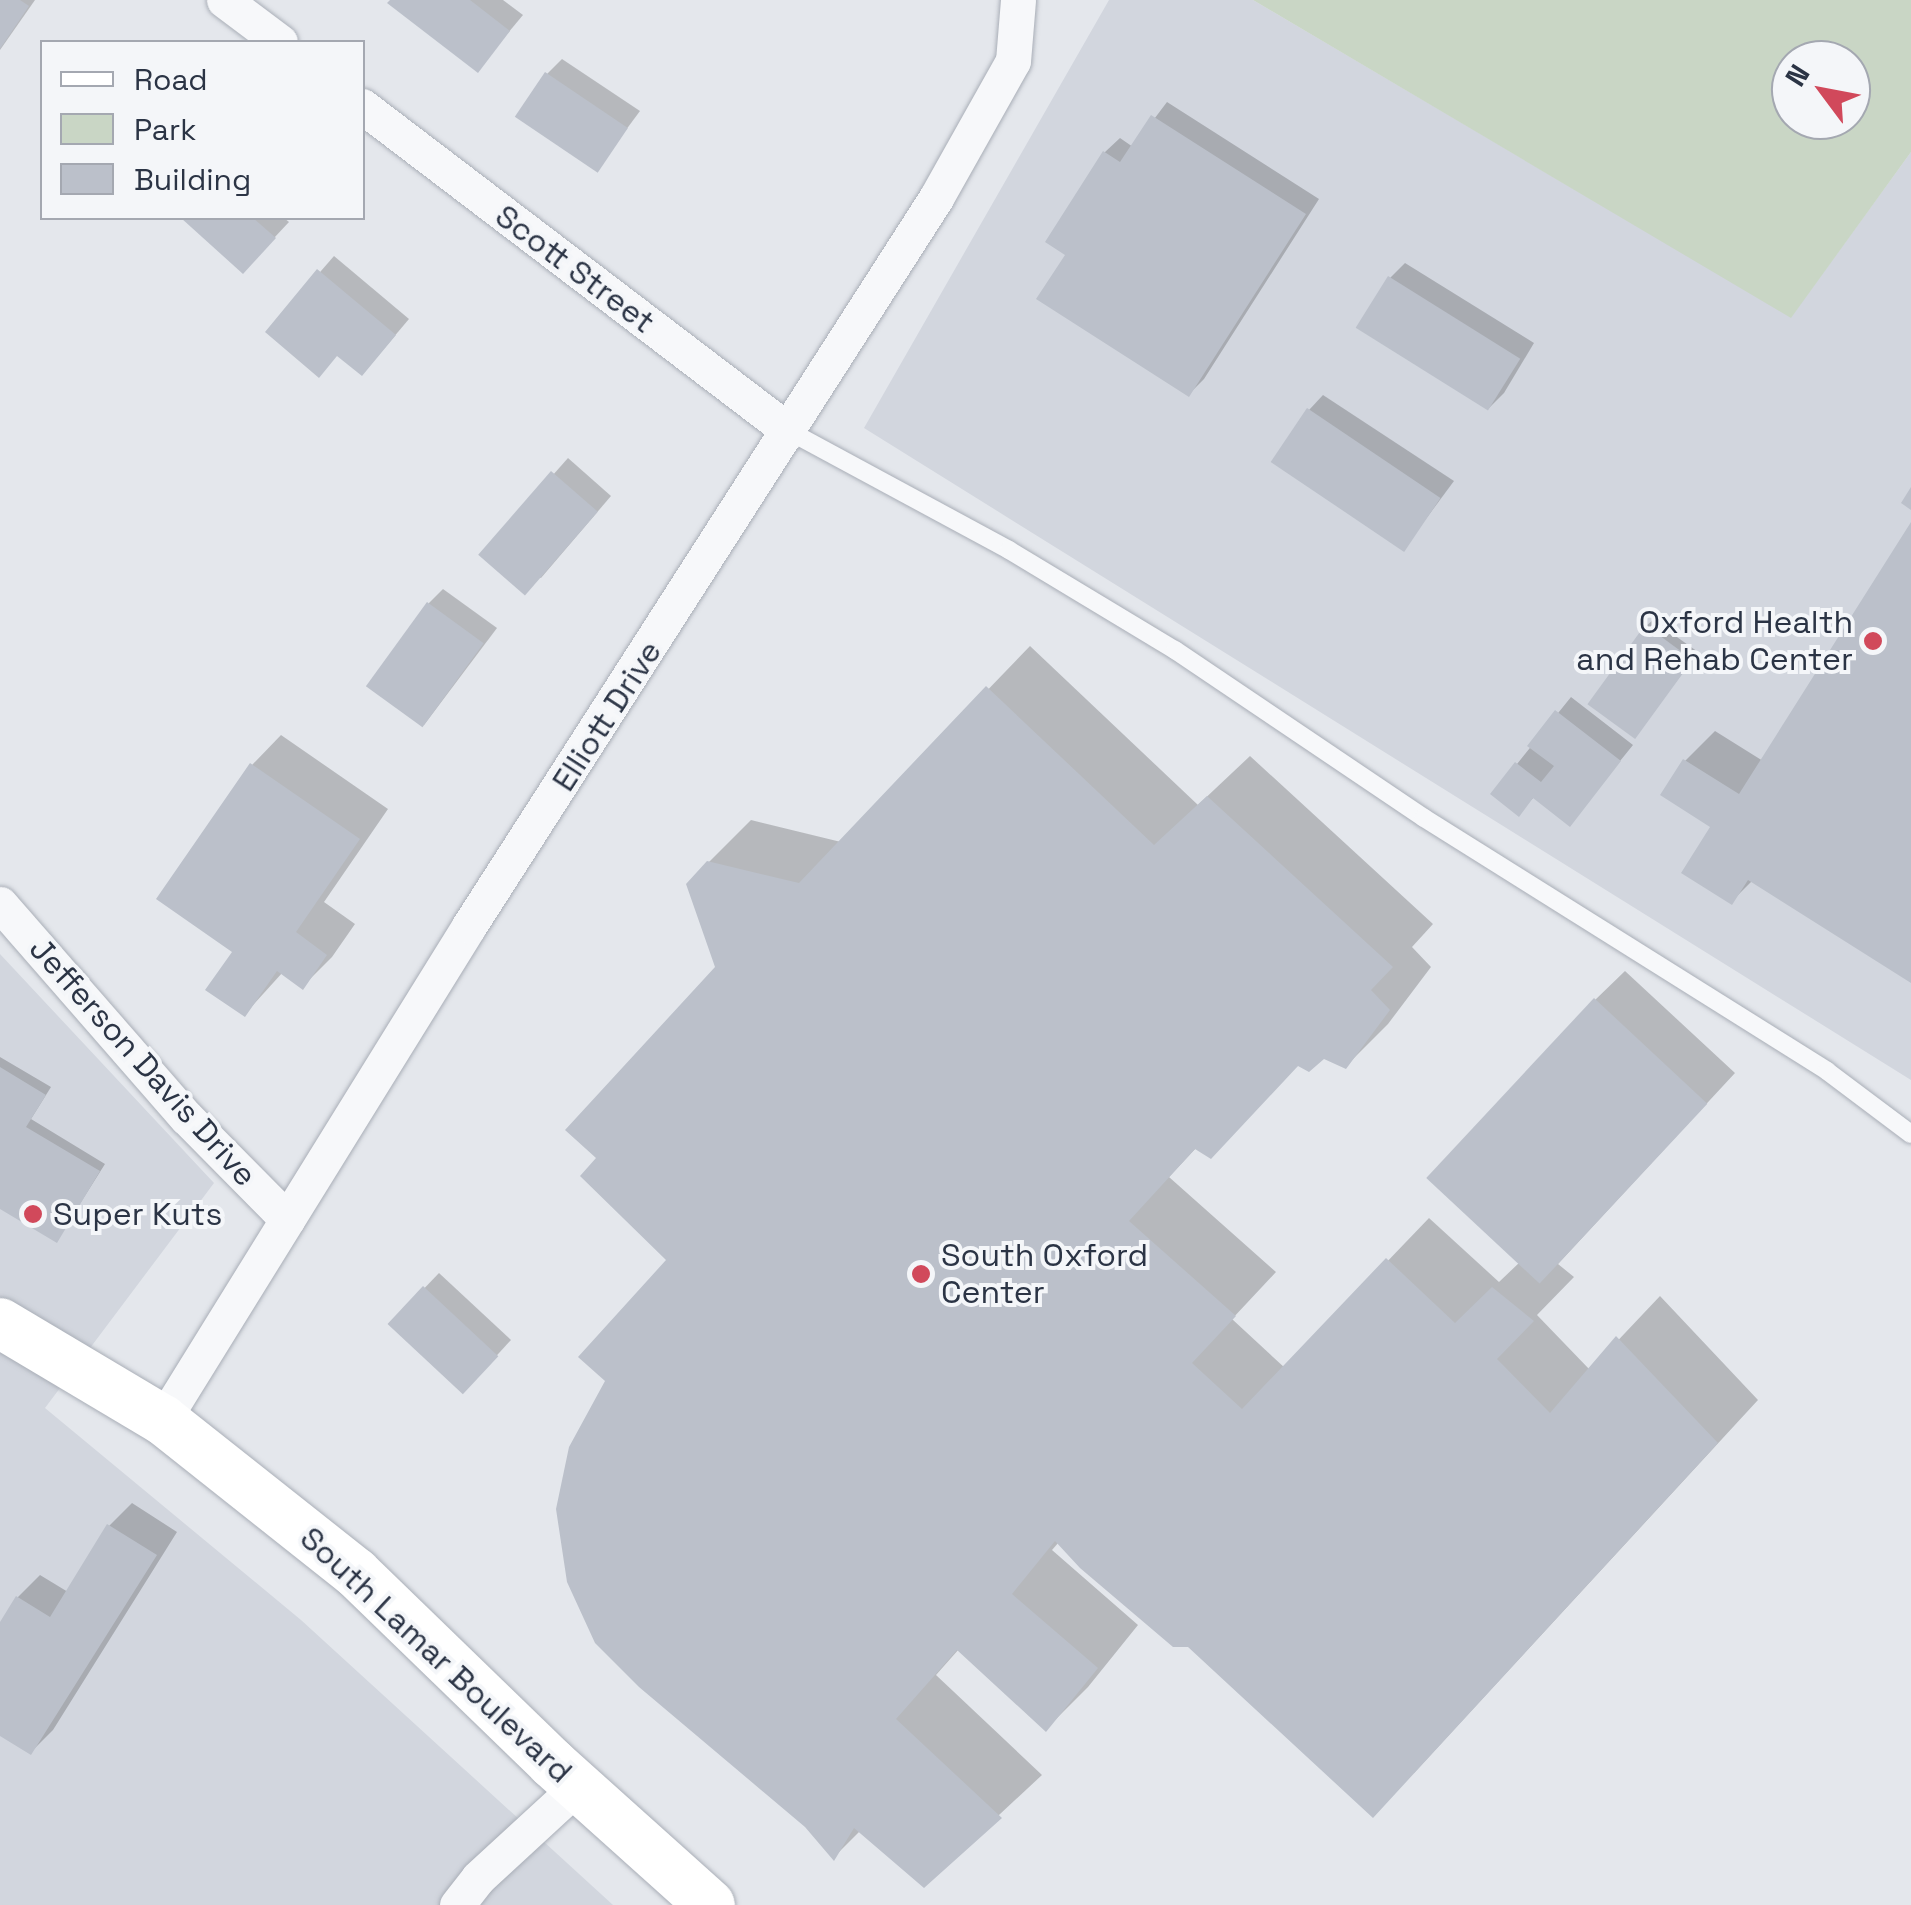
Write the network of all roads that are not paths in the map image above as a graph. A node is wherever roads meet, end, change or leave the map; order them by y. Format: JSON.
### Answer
{"nodes":[{"id":1,"x":224,"y":0,"type":"edge"},
{"id":2,"x":1018,"y":0,"type":"edge"},
{"id":3,"x":277,"y":40,"type":"edge"},
{"id":4,"x":365,"y":108,"type":"edge"},
{"id":5,"x":788,"y":431,"type":"junction"},
{"id":6,"x":0,"y":904,"type":"edge"},
{"id":7,"x":1911,"y":1134,"type":"edge"},
{"id":8,"x":287,"y":1219,"type":"junction"},
{"id":9,"x":0,"y":1322,"type":"edge"},
{"id":10,"x":163,"y":1420,"type":"junction"},
{"id":11,"x":578,"y":1786,"type":"junction"},
{"id":12,"x":457,"y":1905,"type":"edge"},
{"id":13,"x":710,"y":1905,"type":"edge"}],
"edges":[{"from":1,"to":3,"type":"street"},
{"from":2,"to":5,"type":"street","name":"Elliott Drive"},
{"from":4,"to":5,"type":"street","name":"Scott Street"},
{"from":5,"to":7,"type":"lane"},
{"from":5,"to":8,"type":"street","name":"Elliott Drive"},
{"from":6,"to":8,"type":"street","name":"Jefferson Davis Drive"},
{"from":8,"to":10,"type":"street","name":"Elliott Drive"},
{"from":9,"to":10,"type":"street","name":"South Lamar Boulevard"},
{"from":10,"to":11,"type":"street","name":"South Lamar Boulevard"},
{"from":11,"to":12,"type":"street"},
{"from":11,"to":13,"type":"street","name":"South Lamar Boulevard"}]}
